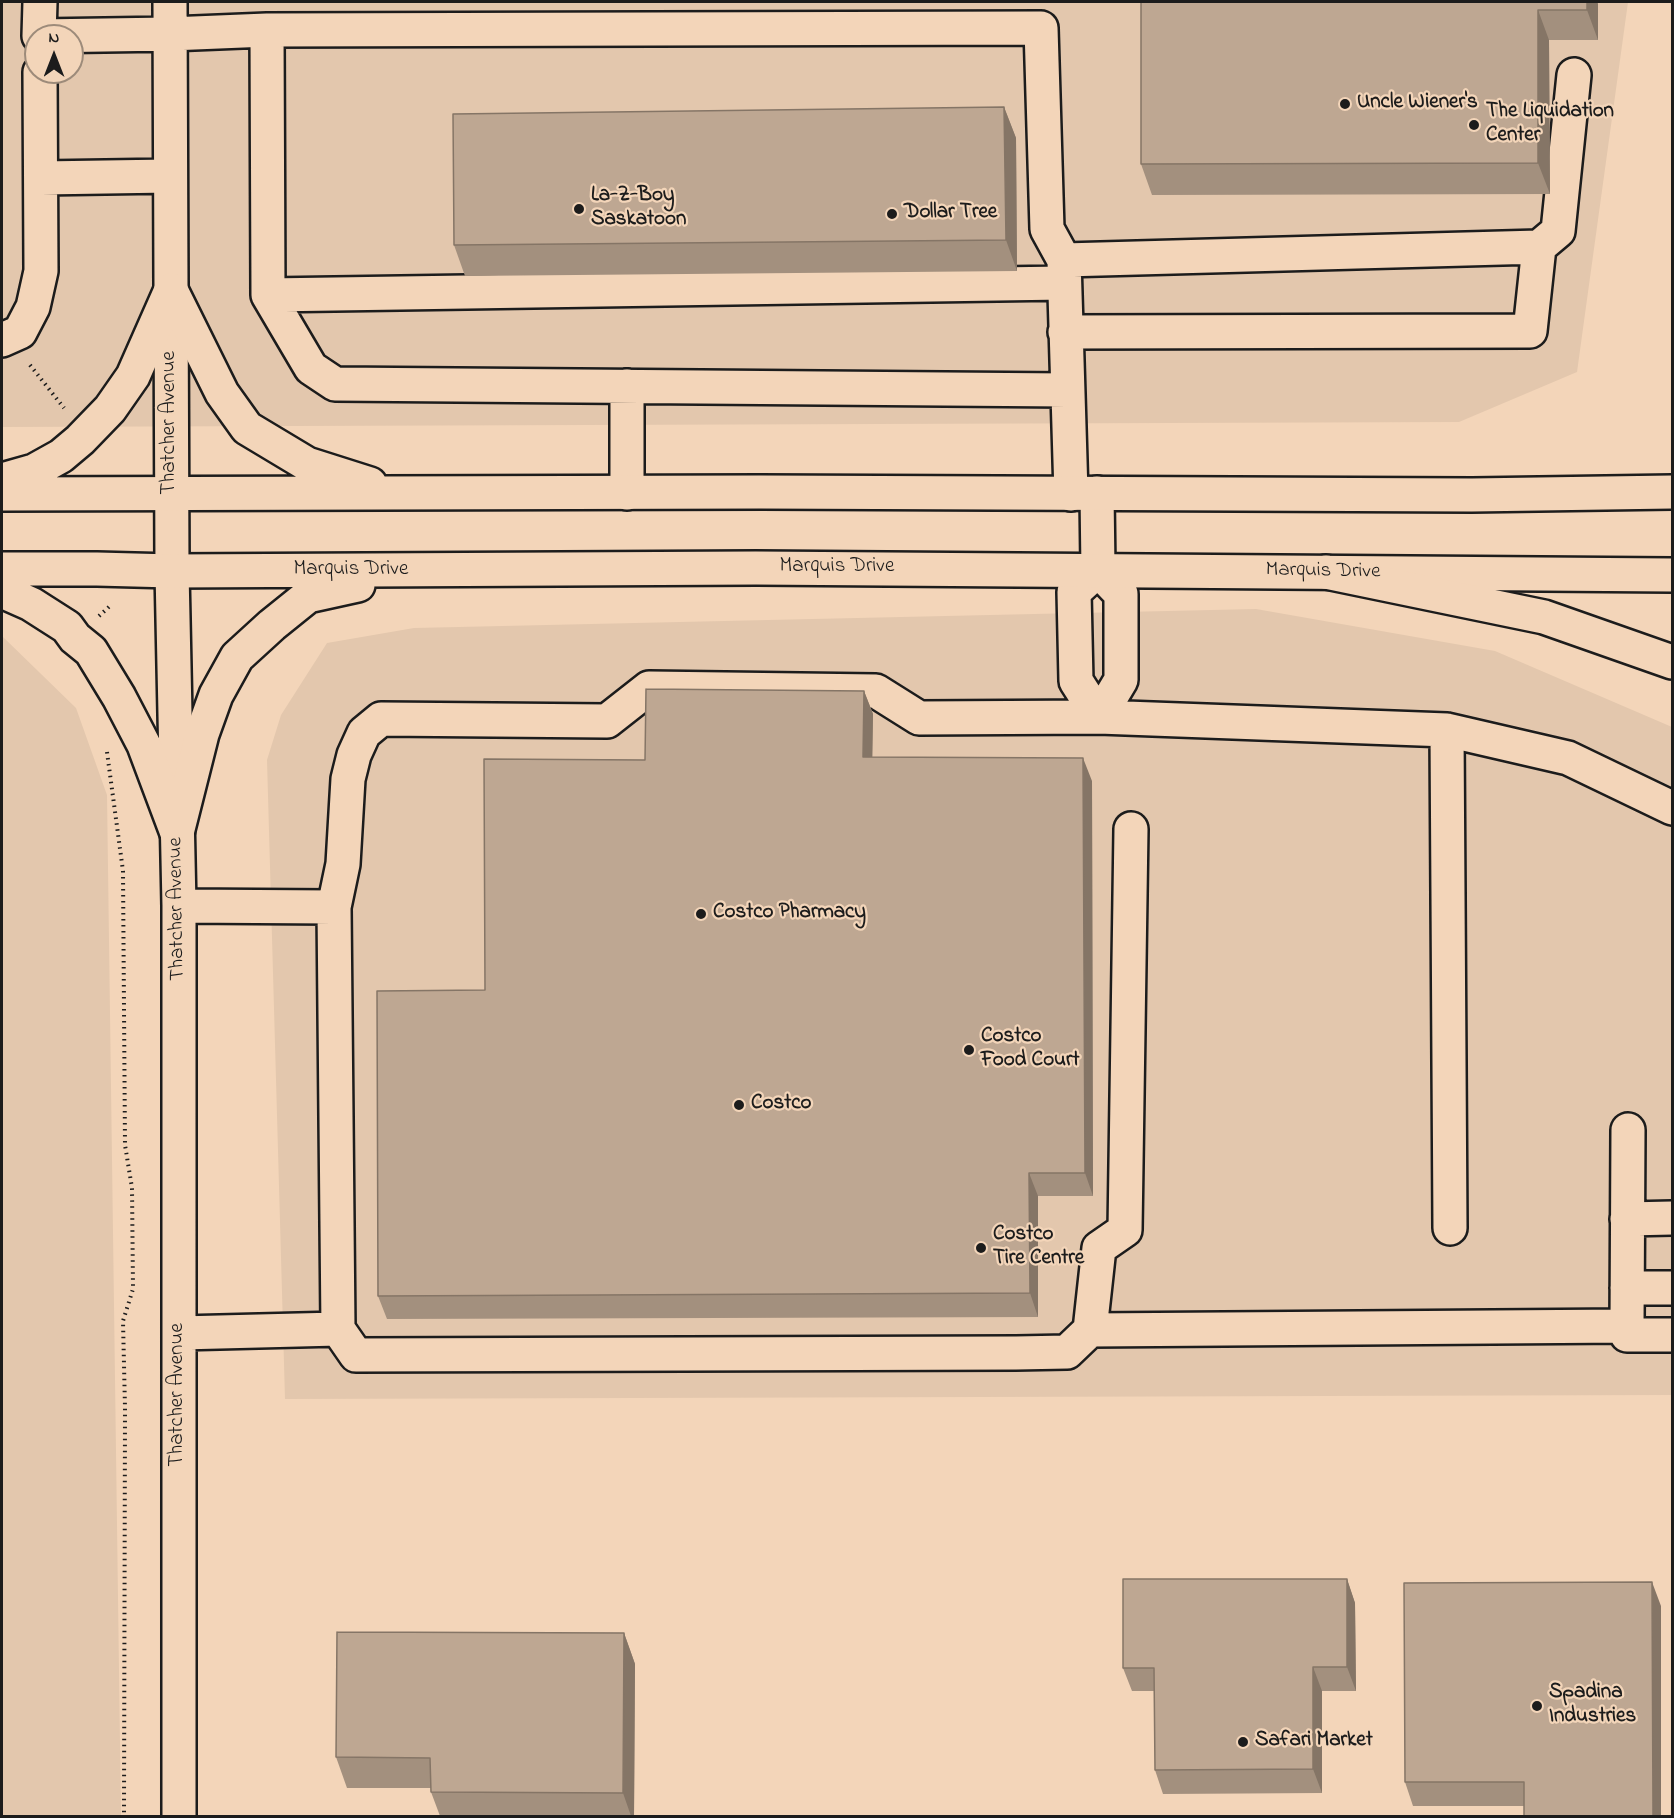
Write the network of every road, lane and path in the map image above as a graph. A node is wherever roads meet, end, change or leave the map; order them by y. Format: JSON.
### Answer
{"nodes":[{"id":1,"x":40,"y":2,"type":"edge"},
{"id":2,"x":170,"y":2,"type":"edge"},
{"id":3,"x":39,"y":24,"type":"edge"},
{"id":4,"x":267,"y":30,"type":"junction"},
{"id":5,"x":170,"y":34,"type":"junction"},
{"id":6,"x":84,"y":35,"type":"edge"},
{"id":7,"x":1574,"y":75,"type":"dead end"},
{"id":8,"x":40,"y":84,"type":"edge"},
{"id":9,"x":170,"y":176,"type":"junction"},
{"id":10,"x":41,"y":178,"type":"junction"},
{"id":11,"x":1539,"y":247,"type":"junction"},
{"id":12,"x":1064,"y":272,"type":"junction"},
{"id":13,"x":171,"y":290,"type":"junction"},
{"id":14,"x":268,"y":295,"type":"junction"},
{"id":15,"x":1065,"y":332,"type":"junction"},
{"id":16,"x":5,"y":338,"type":"edge"},
{"id":17,"x":627,"y":386,"type":"junction"},
{"id":18,"x":1067,"y":390,"type":"junction"},
{"id":19,"x":70,"y":416,"type":"dead end"},
{"id":20,"x":2,"y":480,"type":"edge"},
{"id":21,"x":1672,"y":492,"type":"edge"},
{"id":22,"x":172,"y":493,"type":"junction"},
{"id":23,"x":401,"y":493,"type":"junction"},
{"id":24,"x":627,"y":493,"type":"junction"},
{"id":25,"x":2,"y":494,"type":"edge"},
{"id":26,"x":1084,"y":494,"type":"junction"},
{"id":27,"x":2,"y":569,"type":"edge"},
{"id":28,"x":113,"y":569,"type":"junction"},
{"id":29,"x":1098,"y":570,"type":"junction"},
{"id":30,"x":426,"y":571,"type":"junction"},
{"id":31,"x":172,"y":572,"type":"junction"},
{"id":32,"x":1326,"y":572,"type":"junction"},
{"id":33,"x":1672,"y":575,"type":"edge"},
{"id":34,"x":2,"y":591,"type":"edge"},
{"id":35,"x":75,"y":638,"type":"junction"},
{"id":36,"x":1672,"y":662,"type":"edge"},
{"id":37,"x":1100,"y":717,"type":"junction"},
{"id":38,"x":1447,"y":730,"type":"junction"},
{"id":39,"x":107,"y":749,"type":"dead end"},
{"id":40,"x":1672,"y":808,"type":"edge"},
{"id":41,"x":1131,"y":829,"type":"dead end"},
{"id":42,"x":177,"y":833,"type":"junction"},
{"id":43,"x":179,"y":906,"type":"junction"},
{"id":44,"x":334,"y":907,"type":"junction"},
{"id":45,"x":1628,"y":1130,"type":"dead end"},
{"id":46,"x":1672,"y":1218,"type":"edge"},
{"id":47,"x":1450,"y":1228,"type":"dead end"},
{"id":48,"x":1672,"y":1238,"type":"edge"},
{"id":49,"x":1672,"y":1267,"type":"edge"},
{"id":50,"x":1627,"y":1276,"type":"junction"},
{"id":51,"x":1672,"y":1288,"type":"edge"},
{"id":52,"x":1672,"y":1316,"type":"edge"},
{"id":53,"x":338,"y":1329,"type":"junction"},
{"id":54,"x":1090,"y":1330,"type":"junction"},
{"id":55,"x":180,"y":1333,"type":"junction"},
{"id":56,"x":1672,"y":1335,"type":"edge"},
{"id":57,"x":124,"y":1816,"type":"edge"},
{"id":58,"x":179,"y":1816,"type":"edge"}],
"edges":[{"from":1,"to":3,"type":"main road"},
{"from":2,"to":5,"type":"main road","name":"Thatcher Avenue"},
{"from":4,"to":5,"type":"main road"},
{"from":4,"to":12,"type":"main road"},
{"from":4,"to":14,"type":"main road"},
{"from":5,"to":6,"type":"main road"},
{"from":5,"to":9,"type":"main road","name":"Thatcher Avenue"},
{"from":7,"to":11,"type":"main road"},
{"from":8,"to":10,"type":"main road"},
{"from":9,"to":10,"type":"main road"},
{"from":9,"to":13,"type":"main road","name":"Thatcher Avenue"},
{"from":10,"to":16,"type":"main road"},
{"from":11,"to":12,"type":"main road"},
{"from":11,"to":15,"type":"main road"},
{"from":12,"to":14,"type":"main road"},
{"from":12,"to":15,"type":"main road"},
{"from":13,"to":20,"type":"main road"},
{"from":13,"to":22,"type":"main road","name":"Thatcher Avenue"},
{"from":13,"to":23,"type":"main road"},
{"from":14,"to":17,"type":"main road"},
{"from":15,"to":18,"type":"main road"},
{"from":16,"to":19,"type":"path"},
{"from":17,"to":18,"type":"main road"},
{"from":17,"to":24,"type":"main road"},
{"from":18,"to":26,"type":"main road"},
{"from":21,"to":26,"type":"main road"},
{"from":22,"to":23,"type":"main road"},
{"from":22,"to":25,"type":"main road"},
{"from":22,"to":31,"type":"main road","name":"Thatcher Avenue"},
{"from":23,"to":24,"type":"main road"},
{"from":24,"to":26,"type":"main road"},
{"from":26,"to":29,"type":"main road"},
{"from":27,"to":28,"type":"main road","name":"Marquis Drive"},
{"from":28,"to":31,"type":"main road","name":"Marquis Drive"},
{"from":28,"to":35,"type":"path"},
{"from":29,"to":30,"type":"main road","name":"Marquis Drive"},
{"from":29,"to":32,"type":"main road","name":"Marquis Drive"},
{"from":29,"to":37,"type":"main road"},
{"from":29,"to":37,"type":"main road"},
{"from":30,"to":31,"type":"main road","name":"Marquis Drive"},
{"from":30,"to":42,"type":"main road"},
{"from":31,"to":42,"type":"main road","name":"Thatcher Avenue"},
{"from":32,"to":33,"type":"main road","name":"Marquis Drive"},
{"from":32,"to":36,"type":"main road"},
{"from":34,"to":35,"type":"main road"},
{"from":35,"to":42,"type":"main road"},
{"from":37,"to":38,"type":"main road"},
{"from":37,"to":44,"type":"main road"},
{"from":38,"to":40,"type":"main road"},
{"from":38,"to":47,"type":"main road"},
{"from":39,"to":57,"type":"path"},
{"from":41,"to":54,"type":"main road"},
{"from":42,"to":43,"type":"main road","name":"Thatcher Avenue"},
{"from":43,"to":44,"type":"main road"},
{"from":43,"to":55,"type":"main road","name":"Thatcher Avenue"},
{"from":44,"to":53,"type":"main road"},
{"from":45,"to":50,"type":"main road"},
{"from":46,"to":50,"type":"main road"},
{"from":48,"to":50,"type":"main road"},
{"from":49,"to":50,"type":"main road"},
{"from":50,"to":51,"type":"main road"},
{"from":50,"to":52,"type":"main road"},
{"from":50,"to":54,"type":"main road"},
{"from":50,"to":56,"type":"main road"},
{"from":53,"to":54,"type":"main road"},
{"from":53,"to":55,"type":"main road"},
{"from":55,"to":58,"type":"main road","name":"Thatcher Avenue"}]}
